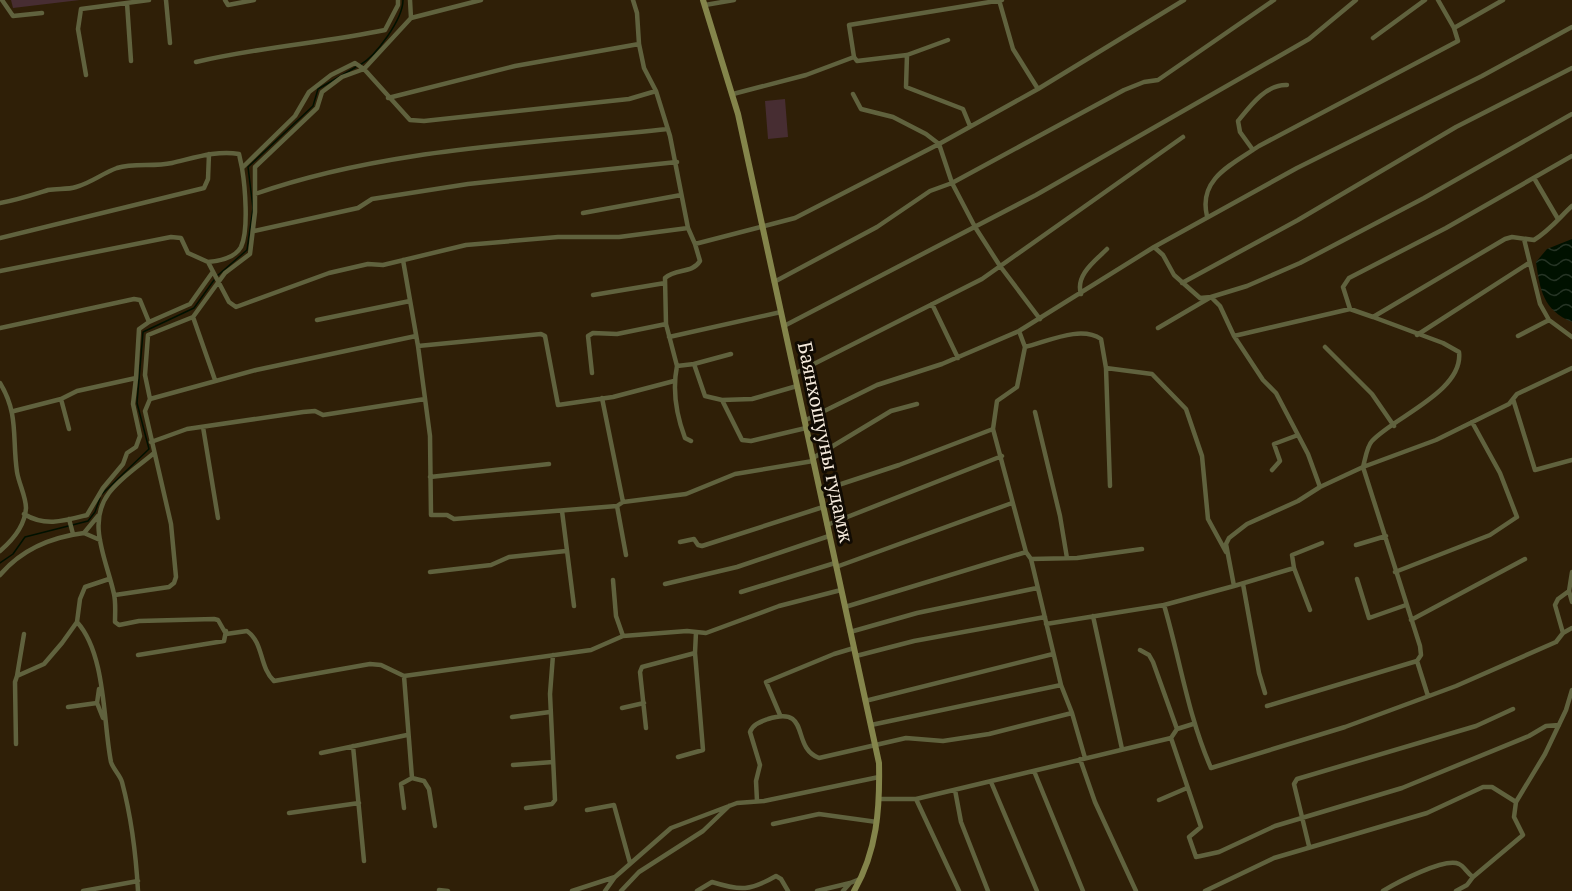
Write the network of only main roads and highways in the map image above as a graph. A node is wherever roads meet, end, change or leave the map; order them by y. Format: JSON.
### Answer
{"nodes":[{"id":1,"x":704,"y":3,"type":"edge"},
{"id":2,"x":854,"y":891,"type":"edge"}],
"edges":[{"from":1,"to":2,"type":"main road","name":"Баянхошууны гудамж"}]}
